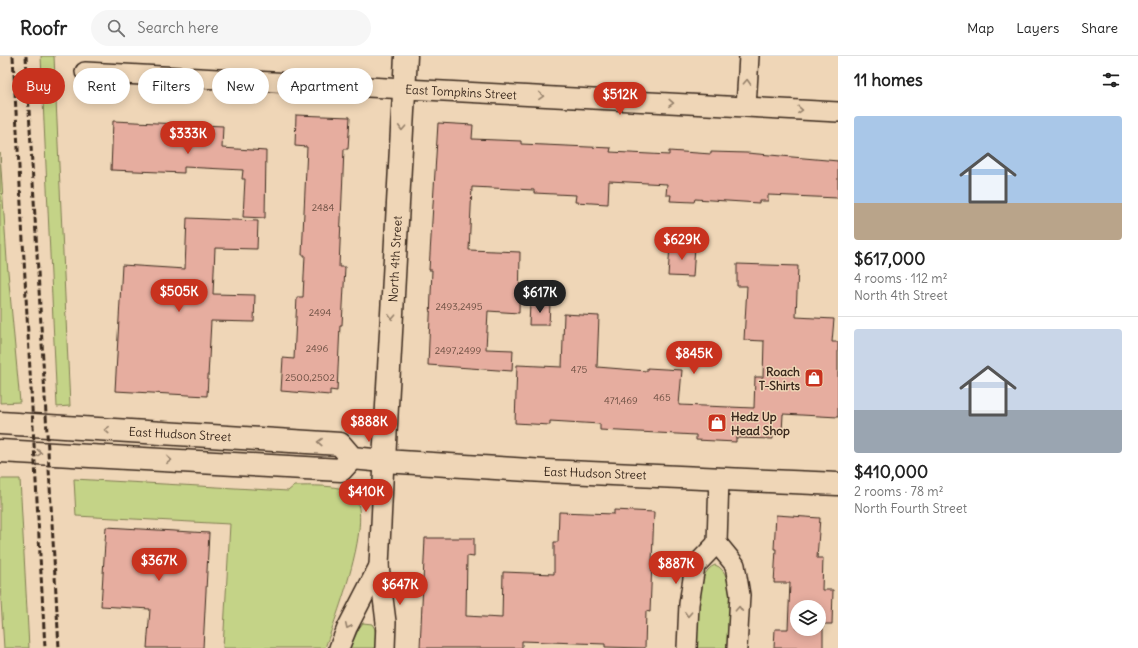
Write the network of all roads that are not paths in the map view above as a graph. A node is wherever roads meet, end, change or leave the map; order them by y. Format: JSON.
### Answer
{"nodes":[{"id":1,"x":406,"y":56,"type":"edge"},
{"id":2,"x":749,"y":56,"type":"edge"},
{"id":3,"x":130,"y":74,"type":"edge"},
{"id":4,"x":404,"y":89,"type":"junction"},
{"id":5,"x":746,"y":107,"type":"junction"},
{"id":6,"x":838,"y":112,"type":"edge"},
{"id":7,"x":0,"y":423,"type":"edge"},
{"id":8,"x":0,"y":451,"type":"edge"},
{"id":9,"x":352,"y":458,"type":"junction"},
{"id":10,"x":384,"y":461,"type":"junction"},
{"id":11,"x":719,"y":478,"type":"junction"},
{"id":12,"x":838,"y":484,"type":"edge"},
{"id":13,"x":717,"y":543,"type":"junction"},
{"id":14,"x":379,"y":566,"type":"junction"},
{"id":15,"x":339,"y":648,"type":"edge"},
{"id":16,"x":385,"y":648,"type":"edge"},
{"id":17,"x":686,"y":648,"type":"edge"},
{"id":18,"x":737,"y":648,"type":"edge"}],
"edges":[{"from":1,"to":4,"type":"main road","name":"North 4th Street"},
{"from":5,"to":2,"type":"street","one_way":true},
{"from":3,"to":4,"type":"street","name":"East Tompkins Street"},
{"from":4,"to":5,"type":"street","name":"East Tompkins Street","one_way":true},
{"from":4,"to":10,"type":"main road","name":"North 4th Street","one_way":true},
{"from":5,"to":6,"type":"street","name":"East Tompkins Street","one_way":true},
{"from":9,"to":7,"type":"main road","name":"East Hudson Street","one_way":true},
{"from":8,"to":9,"type":"main road","one_way":true},
{"from":9,"to":10,"type":"main road","name":"East Hudson Street"},
{"from":10,"to":11,"type":"main road","name":"East Hudson Street"},
{"from":10,"to":14,"type":"street"},
{"from":11,"to":12,"type":"main road","name":"East Hudson Street"},
{"from":11,"to":13,"type":"street"},
{"from":13,"to":17,"type":"street","one_way":true},
{"from":18,"to":13,"type":"street","one_way":true},
{"from":14,"to":15,"type":"street","one_way":true},
{"from":14,"to":16,"type":"street"}]}
